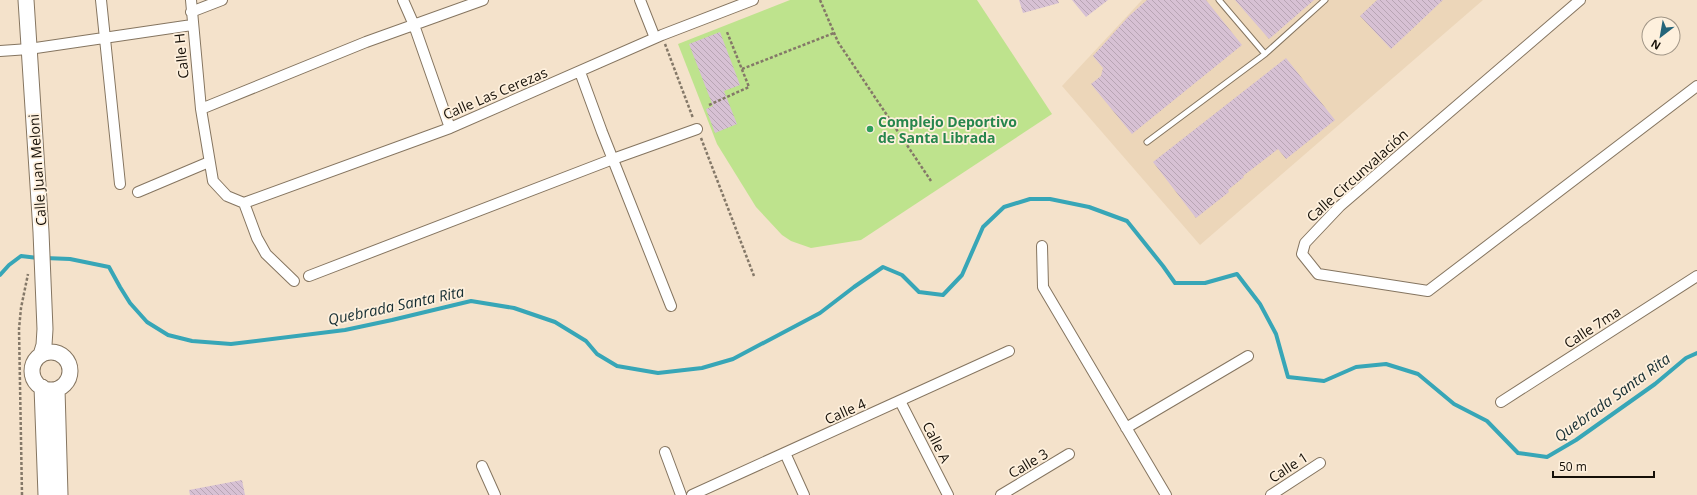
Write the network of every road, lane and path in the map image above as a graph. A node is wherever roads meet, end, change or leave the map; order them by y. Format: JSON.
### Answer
{"nodes":[{"id":1,"x":26,"y":0,"type":"edge"},
{"id":2,"x":101,"y":0,"type":"edge"},
{"id":3,"x":191,"y":0,"type":"edge"},
{"id":4,"x":222,"y":0,"type":"edge"},
{"id":5,"x":403,"y":0,"type":"edge"},
{"id":6,"x":483,"y":0,"type":"edge"},
{"id":7,"x":640,"y":0,"type":"edge"},
{"id":8,"x":753,"y":0,"type":"edge"},
{"id":9,"x":820,"y":0,"type":"edge"},
{"id":10,"x":1219,"y":0,"type":"edge"},
{"id":11,"x":1325,"y":0,"type":"edge"},
{"id":12,"x":1580,"y":0,"type":"edge"},
{"id":13,"x":191,"y":12,"type":"junction"},
{"id":14,"x":192,"y":25,"type":"junction"},
{"id":15,"x":414,"y":25,"type":"junction"},
{"id":16,"x":727,"y":32,"type":"dead end"},
{"id":17,"x":834,"y":33,"type":"junction"},
{"id":18,"x":658,"y":36,"type":"junction"},
{"id":19,"x":105,"y":38,"type":"junction"},
{"id":20,"x":29,"y":49,"type":"junction"},
{"id":21,"x":0,"y":51,"type":"edge"},
{"id":22,"x":1265,"y":54,"type":"junction"},
{"id":23,"x":742,"y":69,"type":"junction"},
{"id":24,"x":580,"y":72,"type":"junction"},
{"id":25,"x":1697,"y":86,"type":"edge"},
{"id":26,"x":709,"y":105,"type":"dead end"},
{"id":27,"x":201,"y":109,"type":"junction"},
{"id":28,"x":450,"y":128,"type":"junction"},
{"id":29,"x":697,"y":129,"type":"junction"},
{"id":30,"x":1147,"y":142,"type":"dead end"},
{"id":31,"x":612,"y":159,"type":"junction"},
{"id":32,"x":209,"y":162,"type":"junction"},
{"id":33,"x":931,"y":182,"type":"dead end"},
{"id":34,"x":120,"y":184,"type":"dead end"},
{"id":35,"x":138,"y":192,"type":"dead end"},
{"id":36,"x":244,"y":203,"type":"junction"},
{"id":37,"x":1042,"y":246,"type":"dead end"},
{"id":38,"x":35,"y":276,"type":"junction"},
{"id":39,"x":309,"y":276,"type":"dead end"},
{"id":40,"x":754,"y":276,"type":"dead end"},
{"id":41,"x":1697,"y":276,"type":"edge"},
{"id":42,"x":294,"y":281,"type":"dead end"},
{"id":43,"x":671,"y":306,"type":"dead end"},
{"id":44,"x":46,"y":349,"type":"junction"},
{"id":45,"x":1009,"y":351,"type":"dead end"},
{"id":46,"x":1248,"y":356,"type":"dead end"},
{"id":47,"x":42,"y":387,"type":"junction"},
{"id":48,"x":56,"y":389,"type":"junction"},
{"id":49,"x":900,"y":401,"type":"junction"},
{"id":50,"x":1501,"y":402,"type":"dead end"},
{"id":51,"x":1126,"y":428,"type":"junction"},
{"id":52,"x":664,"y":452,"type":"dead end"},
{"id":53,"x":785,"y":453,"type":"junction"},
{"id":54,"x":1069,"y":454,"type":"dead end"},
{"id":55,"x":1320,"y":463,"type":"dead end"},
{"id":56,"x":482,"y":466,"type":"dead end"},
{"id":57,"x":22,"y":495,"type":"edge"},
{"id":58,"x":46,"y":495,"type":"edge"},
{"id":59,"x":60,"y":495,"type":"edge"},
{"id":60,"x":495,"y":495,"type":"edge"},
{"id":61,"x":681,"y":495,"type":"edge"},
{"id":62,"x":692,"y":495,"type":"edge"},
{"id":63,"x":804,"y":495,"type":"edge"},
{"id":64,"x":948,"y":495,"type":"edge"},
{"id":65,"x":1001,"y":495,"type":"edge"},
{"id":66,"x":1166,"y":495,"type":"edge"},
{"id":67,"x":1270,"y":495,"type":"edge"}],
"edges":[{"from":1,"to":20,"type":"main road","name":"Calle Juan Meloni"},
{"from":2,"to":19,"type":"street"},
{"from":3,"to":13,"type":"street","name":"Calle H"},
{"from":4,"to":13,"type":"street"},
{"from":5,"to":15,"type":"street"},
{"from":6,"to":15,"type":"street"},
{"from":7,"to":18,"type":"street"},
{"from":8,"to":18,"type":"street","name":"Calle Las Cerezas"},
{"from":9,"to":17,"type":"path"},
{"from":10,"to":22,"type":"lane"},
{"from":11,"to":22,"type":"lane"},
{"from":12,"to":25,"type":"street","name":"Calle Circunvalación"},
{"from":13,"to":14,"type":"street","name":"Calle H"},
{"from":14,"to":19,"type":"street"},
{"from":14,"to":27,"type":"street","name":"Calle H"},
{"from":15,"to":27,"type":"street"},
{"from":15,"to":28,"type":"street"},
{"from":16,"to":23,"type":"path"},
{"from":17,"to":23,"type":"path"},
{"from":17,"to":33,"type":"path"},
{"from":18,"to":24,"type":"street","name":"Calle Las Cerezas"},
{"from":18,"to":29,"type":"path"},
{"from":19,"to":20,"type":"street"},
{"from":19,"to":34,"type":"street"},
{"from":20,"to":21,"type":"street"},
{"from":20,"to":38,"type":"main road","name":"Calle Juan Meloni"},
{"from":22,"to":30,"type":"lane"},
{"from":23,"to":26,"type":"path"},
{"from":24,"to":28,"type":"street","name":"Calle Las Cerezas"},
{"from":24,"to":31,"type":"street"},
{"from":27,"to":32,"type":"street","name":"Calle H"},
{"from":28,"to":36,"type":"street","name":"Calle Las Cerezas"},
{"from":29,"to":31,"type":"street"},
{"from":29,"to":40,"type":"path"},
{"from":31,"to":39,"type":"street"},
{"from":31,"to":43,"type":"street"},
{"from":32,"to":35,"type":"street"},
{"from":32,"to":36,"type":"street","name":"Calle H"},
{"from":36,"to":42,"type":"street"},
{"from":37,"to":51,"type":"street"},
{"from":38,"to":44,"type":"main road","name":"Calle Juan Meloni"},
{"from":38,"to":57,"type":"path"},
{"from":41,"to":50,"type":"street","name":"Calle 7ma"},
{"from":44,"to":47,"type":"main road"},
{"from":44,"to":48,"type":"main road"},
{"from":45,"to":49,"type":"street","name":"Calle 4"},
{"from":46,"to":51,"type":"street"},
{"from":47,"to":48,"type":"main road"},
{"from":47,"to":58,"type":"main road"},
{"from":48,"to":59,"type":"main road"},
{"from":49,"to":53,"type":"street","name":"Calle 4"},
{"from":49,"to":64,"type":"street","name":"Calle A"},
{"from":51,"to":66,"type":"street"},
{"from":52,"to":61,"type":"street"},
{"from":53,"to":62,"type":"street","name":"Calle 4"},
{"from":53,"to":63,"type":"street"},
{"from":54,"to":65,"type":"street","name":"Calle 3"},
{"from":55,"to":67,"type":"street","name":"Calle 1"},
{"from":56,"to":60,"type":"street"}]}
